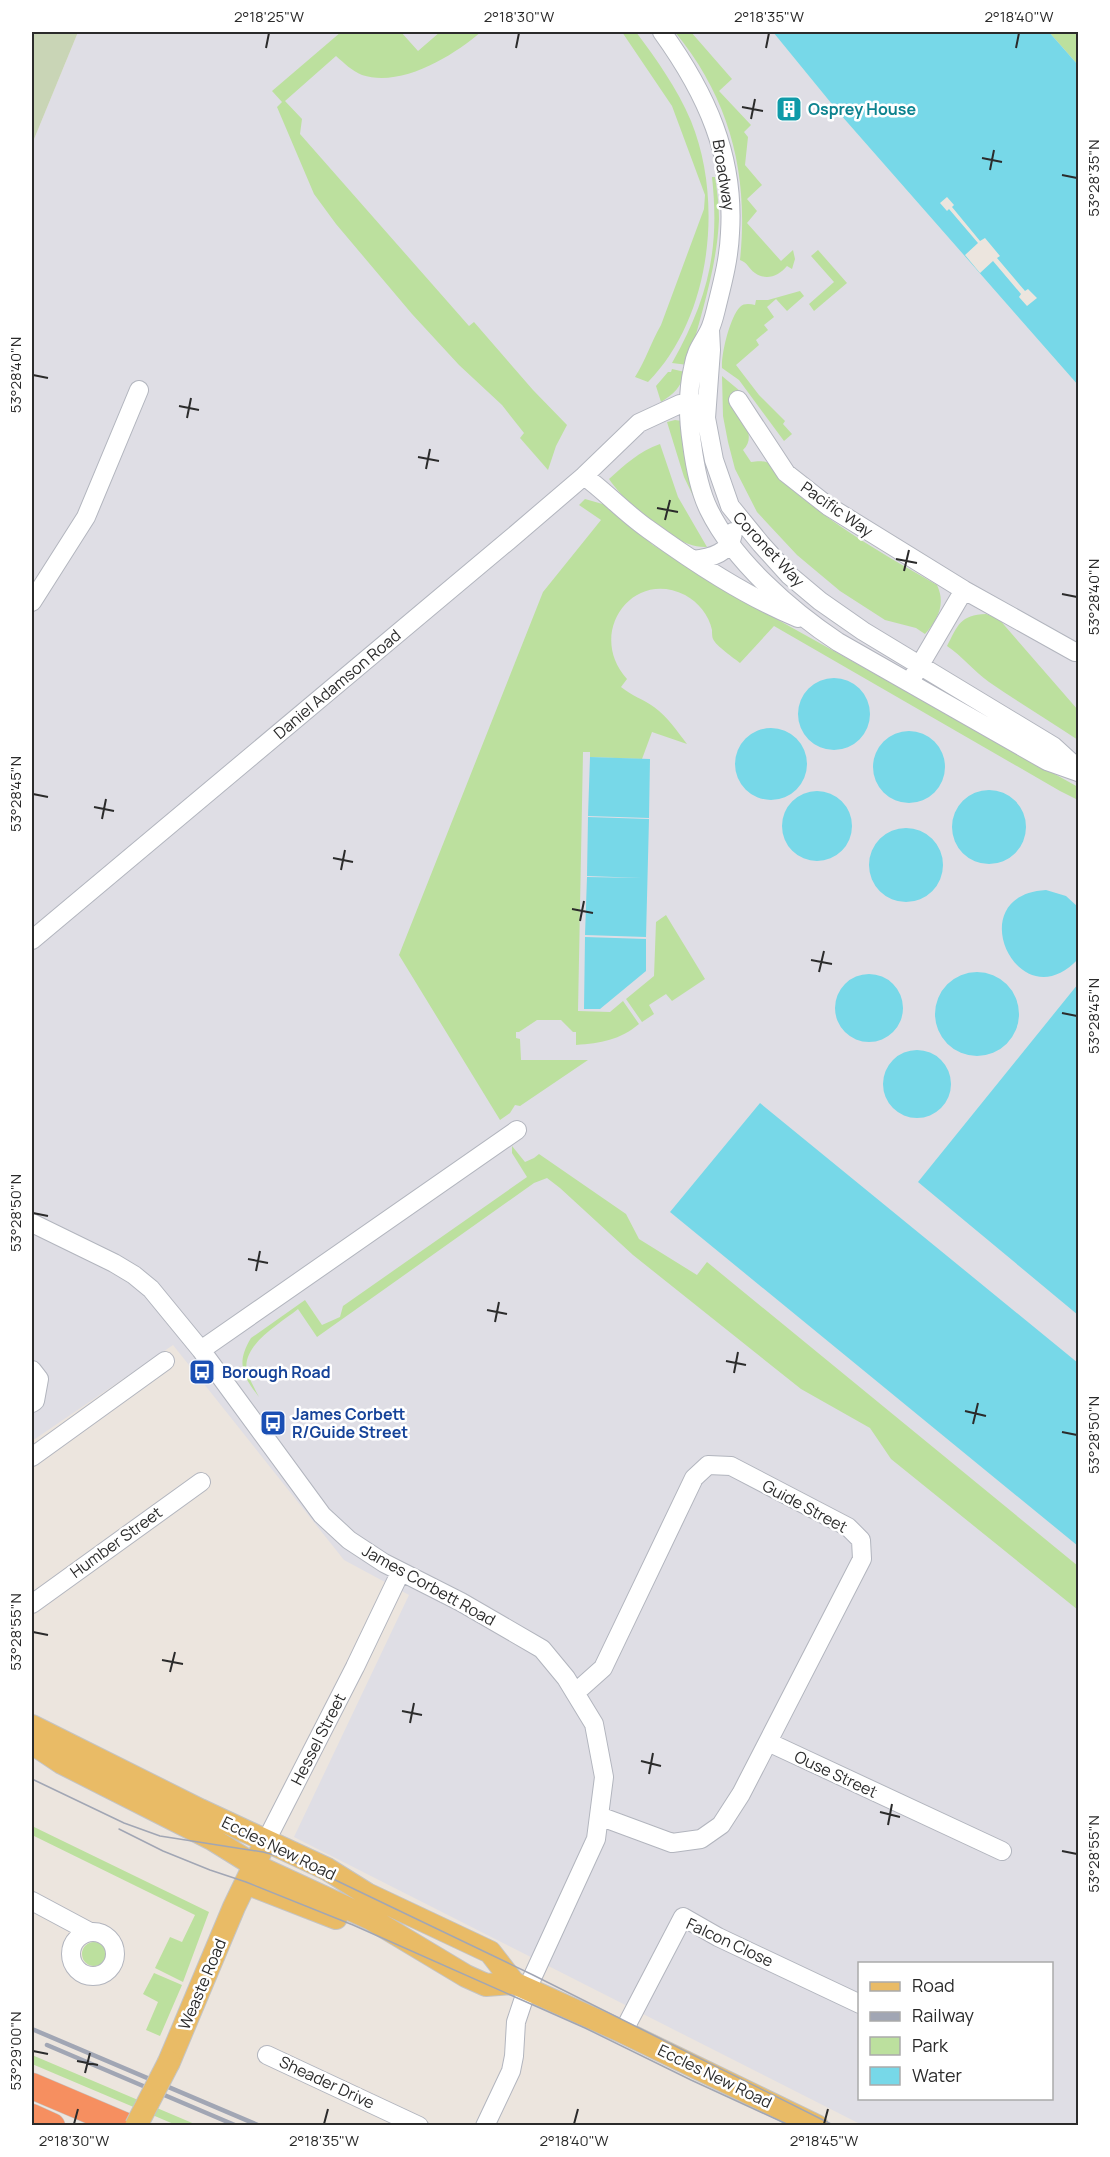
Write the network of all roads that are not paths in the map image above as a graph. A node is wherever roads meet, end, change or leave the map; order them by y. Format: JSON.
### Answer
{"nodes":[{"id":1,"x":662,"y":32,"type":"edge"},
{"id":2,"x":710,"y":330,"type":"junction"},
{"id":3,"x":139,"y":390,"type":"dead end"},
{"id":4,"x":738,"y":400,"type":"dead end"},
{"id":5,"x":688,"y":403,"type":"junction"},
{"id":6,"x":707,"y":403,"type":"junction"},
{"id":7,"x":584,"y":476,"type":"junction"},
{"id":8,"x":730,"y":506,"type":"junction"},
{"id":9,"x":729,"y":544,"type":"junction"},
{"id":10,"x":693,"y":560,"type":"junction"},
{"id":11,"x":964,"y":590,"type":"junction"},
{"id":12,"x":32,"y":602,"type":"edge"},
{"id":13,"x":809,"y":623,"type":"junction"},
{"id":14,"x":1075,"y":652,"type":"dead end"},
{"id":15,"x":920,"y":665,"type":"junction"},
{"id":16,"x":910,"y":682,"type":"junction"},
{"id":17,"x":1078,"y":770,"type":"edge"},
{"id":18,"x":32,"y":940,"type":"edge"},
{"id":19,"x":517,"y":1130,"type":"dead end"},
{"id":20,"x":32,"y":1223,"type":"edge"},
{"id":21,"x":201,"y":1350,"type":"junction"},
{"id":22,"x":165,"y":1361,"type":"dead end"},
{"id":23,"x":32,"y":1370,"type":"edge"},
{"id":24,"x":32,"y":1403,"type":"edge"},
{"id":25,"x":32,"y":1457,"type":"edge"},
{"id":26,"x":201,"y":1482,"type":"dead end"},
{"id":27,"x":400,"y":1573,"type":"junction"},
{"id":28,"x":32,"y":1604,"type":"edge"},
{"id":29,"x":575,"y":1693,"type":"junction"},
{"id":30,"x":32,"y":1726,"type":"edge"},
{"id":31,"x":768,"y":1742,"type":"junction"},
{"id":32,"x":32,"y":1743,"type":"edge"},
{"id":33,"x":599,"y":1816,"type":"junction"},
{"id":34,"x":266,"y":1841,"type":"junction"},
{"id":35,"x":1002,"y":1851,"type":"dead end"},
{"id":36,"x":250,"y":1874,"type":"junction"},
{"id":37,"x":32,"y":1901,"type":"edge"},
{"id":38,"x":90,"y":1932,"type":"dead end"},
{"id":39,"x":520,"y":1986,"type":"junction"},
{"id":40,"x":858,"y":2003,"type":"edge"},
{"id":41,"x":623,"y":2032,"type":"junction"},
{"id":42,"x":267,"y":2055,"type":"dead end"},
{"id":43,"x":32,"y":2086,"type":"edge"},
{"id":44,"x":32,"y":2117,"type":"edge"},
{"id":45,"x":805,"y":2123,"type":"edge"},
{"id":46,"x":52,"y":2126,"type":"edge"},
{"id":47,"x":126,"y":2126,"type":"edge"},
{"id":48,"x":136,"y":2126,"type":"edge"},
{"id":49,"x":419,"y":2126,"type":"edge"},
{"id":50,"x":485,"y":2126,"type":"edge"}],
"edges":[{"from":1,"to":2,"type":"street","name":"Broadway"},
{"from":2,"to":5,"type":"street","name":"Coronet Way"},
{"from":2,"to":6,"type":"street","name":"Coronet Way"},
{"from":3,"to":12,"type":"street"},
{"from":4,"to":11,"type":"street","name":"Pacific Way"},
{"from":5,"to":6,"type":"street","name":"Daniel Adamson Road"},
{"from":5,"to":7,"type":"street","name":"Daniel Adamson Road"},
{"from":5,"to":9,"type":"street","name":"Coronet Way"},
{"from":6,"to":8,"type":"street","name":"Coronet Way"},
{"from":7,"to":10,"type":"street"},
{"from":7,"to":18,"type":"street","name":"Daniel Adamson Road"},
{"from":8,"to":9,"type":"street"},
{"from":8,"to":15,"type":"street","name":"Coronet Way"},
{"from":9,"to":10,"type":"street"},
{"from":9,"to":13,"type":"street","name":"Coronet Way"},
{"from":10,"to":13,"type":"street"},
{"from":11,"to":14,"type":"street","name":"Pacific Way"},
{"from":11,"to":15,"type":"street"},
{"from":13,"to":16,"type":"street","name":"Coronet Way"},
{"from":15,"to":16,"type":"street"},
{"from":15,"to":17,"type":"street","name":"Coronet Way"},
{"from":16,"to":17,"type":"street","name":"Coronet Way"},
{"from":19,"to":21,"type":"street"},
{"from":20,"to":21,"type":"street"},
{"from":21,"to":27,"type":"street","name":"James Corbett Road"},
{"from":22,"to":25,"type":"street"},
{"from":23,"to":24,"type":"street"},
{"from":26,"to":28,"type":"street","name":"Humber Street"},
{"from":27,"to":29,"type":"street","name":"James Corbett Road"},
{"from":27,"to":34,"type":"street","name":"Hessel Street"},
{"from":29,"to":31,"type":"street","name":"Guide Street"},
{"from":29,"to":33,"type":"street","name":"James Corbett Road"},
{"from":30,"to":34,"type":"main road","name":"Eccles New Road"},
{"from":31,"to":33,"type":"street","name":"Guide Street"},
{"from":31,"to":35,"type":"street","name":"Ouse Street"},
{"from":32,"to":36,"type":"main road","name":"Eccles New Road"},
{"from":33,"to":39,"type":"street","name":"James Corbett Road"},
{"from":34,"to":36,"type":"main road","name":"Weaste Road"},
{"from":34,"to":39,"type":"main road","name":"Eccles New Road"},
{"from":36,"to":39,"type":"main road","name":"Eccles New Road"},
{"from":36,"to":48,"type":"main road","name":"Weaste Road","bridge":true},
{"from":37,"to":38,"type":"street"},
{"from":39,"to":41,"type":"main road","name":"Eccles New Road"},
{"from":39,"to":50,"type":"street"},
{"from":40,"to":41,"type":"street","name":"Falcon Close"},
{"from":41,"to":45,"type":"main road","name":"Eccles New Road"},
{"from":42,"to":49,"type":"street","name":"Sheader Drive"},
{"from":43,"to":47,"type":"highway"},
{"from":44,"to":46,"type":"highway"}]}
